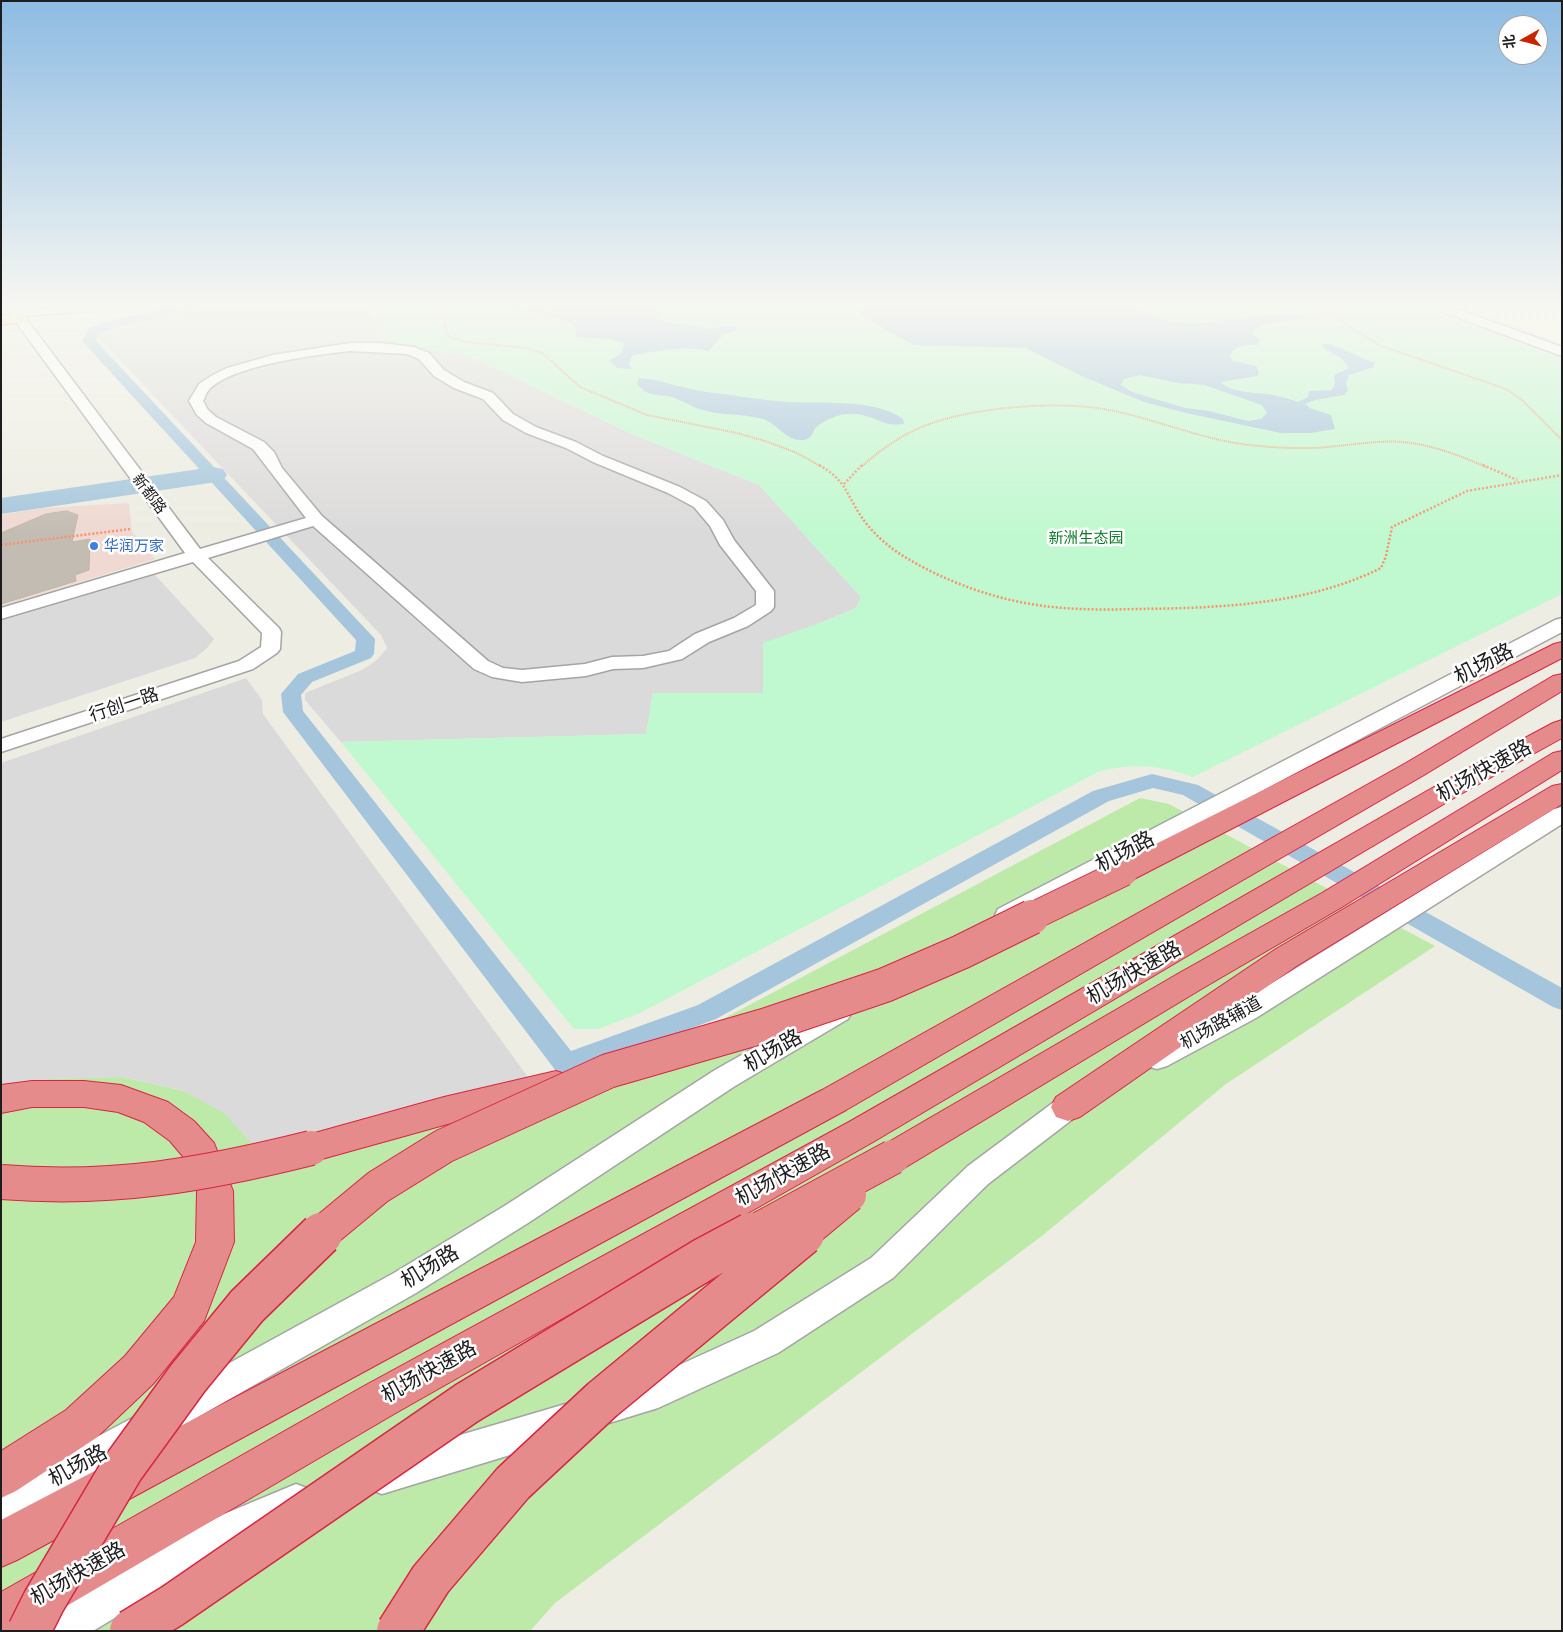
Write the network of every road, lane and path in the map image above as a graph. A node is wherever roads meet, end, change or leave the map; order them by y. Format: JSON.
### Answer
{"nodes":[{"id":1,"x":65,"y":383,"type":"edge"},
{"id":2,"x":211,"y":383,"type":"edge"},
{"id":3,"x":457,"y":383,"type":"edge"},
{"id":4,"x":576,"y":383,"type":"edge"},
{"id":5,"x":1489,"y":383,"type":"edge"},
{"id":6,"x":1562,"y":440,"type":"edge"},
{"id":7,"x":1562,"y":475,"type":"edge"},
{"id":8,"x":1518,"y":481,"type":"junction"},
{"id":9,"x":844,"y":484,"type":"junction"},
{"id":10,"x":132,"y":528,"type":"dead end"},
{"id":11,"x":316,"y":528,"type":"junction"},
{"id":12,"x":1,"y":545,"type":"edge"},
{"id":13,"x":201,"y":562,"type":"junction"},
{"id":14,"x":1,"y":614,"type":"edge"},
{"id":15,"x":1562,"y":624,"type":"edge"},
{"id":16,"x":1562,"y":649,"type":"edge"},
{"id":17,"x":246,"y":665,"type":"joint"},
{"id":18,"x":1562,"y":681,"type":"edge"},
{"id":19,"x":1562,"y":728,"type":"edge"},
{"id":20,"x":1,"y":746,"type":"edge"},
{"id":21,"x":1562,"y":759,"type":"edge"},
{"id":22,"x":1562,"y":792,"type":"edge"},
{"id":23,"x":1249,"y":798,"type":"junction"},
{"id":24,"x":1562,"y":814,"type":"edge"},
{"id":25,"x":1205,"y":821,"type":"junction"},
{"id":26,"x":1399,"y":888,"type":"junction"},
{"id":27,"x":1352,"y":917,"type":"junction"},
{"id":28,"x":608,"y":1072,"type":"junction"},
{"id":29,"x":1,"y":1099,"type":"edge"},
{"id":30,"x":1068,"y":1107,"type":"joint"},
{"id":31,"x":893,"y":1157,"type":"junction"},
{"id":32,"x":1,"y":1182,"type":"edge"},
{"id":33,"x":1,"y":1476,"type":"edge"},
{"id":34,"x":1,"y":1508,"type":"edge"},
{"id":35,"x":1,"y":1544,"type":"edge"},
{"id":36,"x":1,"y":1618,"type":"edge"},
{"id":37,"x":29,"y":1631,"type":"edge"},
{"id":38,"x":56,"y":1631,"type":"edge"},
{"id":39,"x":132,"y":1631,"type":"edge"},
{"id":40,"x":398,"y":1631,"type":"edge"}],
"edges":[{"from":1,"to":13,"type":"street","name":"新都路"},
{"from":2,"to":11,"type":"street"},
{"from":3,"to":11,"type":"street"},
{"from":4,"to":9,"type":"path"},
{"from":5,"to":6,"type":"path"},
{"from":7,"to":8,"type":"path"},
{"from":8,"to":9,"type":"path"},
{"from":8,"to":9,"type":"path"},
{"from":10,"to":12,"type":"path"},
{"from":11,"to":13,"type":"street"},
{"from":13,"to":14,"type":"street"},
{"from":13,"to":17,"type":"street","name":"新都路"},
{"from":15,"to":23,"type":"street","name":"机场路"},
{"from":16,"to":23,"type":"highway"},
{"from":17,"to":20,"type":"street","name":"行创一路"},
{"from":18,"to":35,"type":"highway","name":"机场快速路","bridge":true},
{"from":19,"to":36,"type":"highway","name":"机场快速路","bridge":true},
{"from":21,"to":26,"type":"highway"},
{"from":22,"to":26,"type":"highway"},
{"from":23,"to":25,"type":"highway"},
{"from":24,"to":26,"type":"street"},
{"from":25,"to":28,"type":"highway","bridge":true},
{"from":25,"to":34,"type":"street","name":"机场路"},
{"from":26,"to":27,"type":"highway"},
{"from":27,"to":30,"type":"highway"},
{"from":27,"to":31,"type":"highway"},
{"from":28,"to":32,"type":"highway","bridge":true},
{"from":28,"to":37,"type":"highway","bridge":true},
{"from":29,"to":33,"type":"highway"},
{"from":30,"to":38,"type":"street"},
{"from":31,"to":39,"type":"highway","bridge":true},
{"from":31,"to":40,"type":"highway","bridge":true}]}
